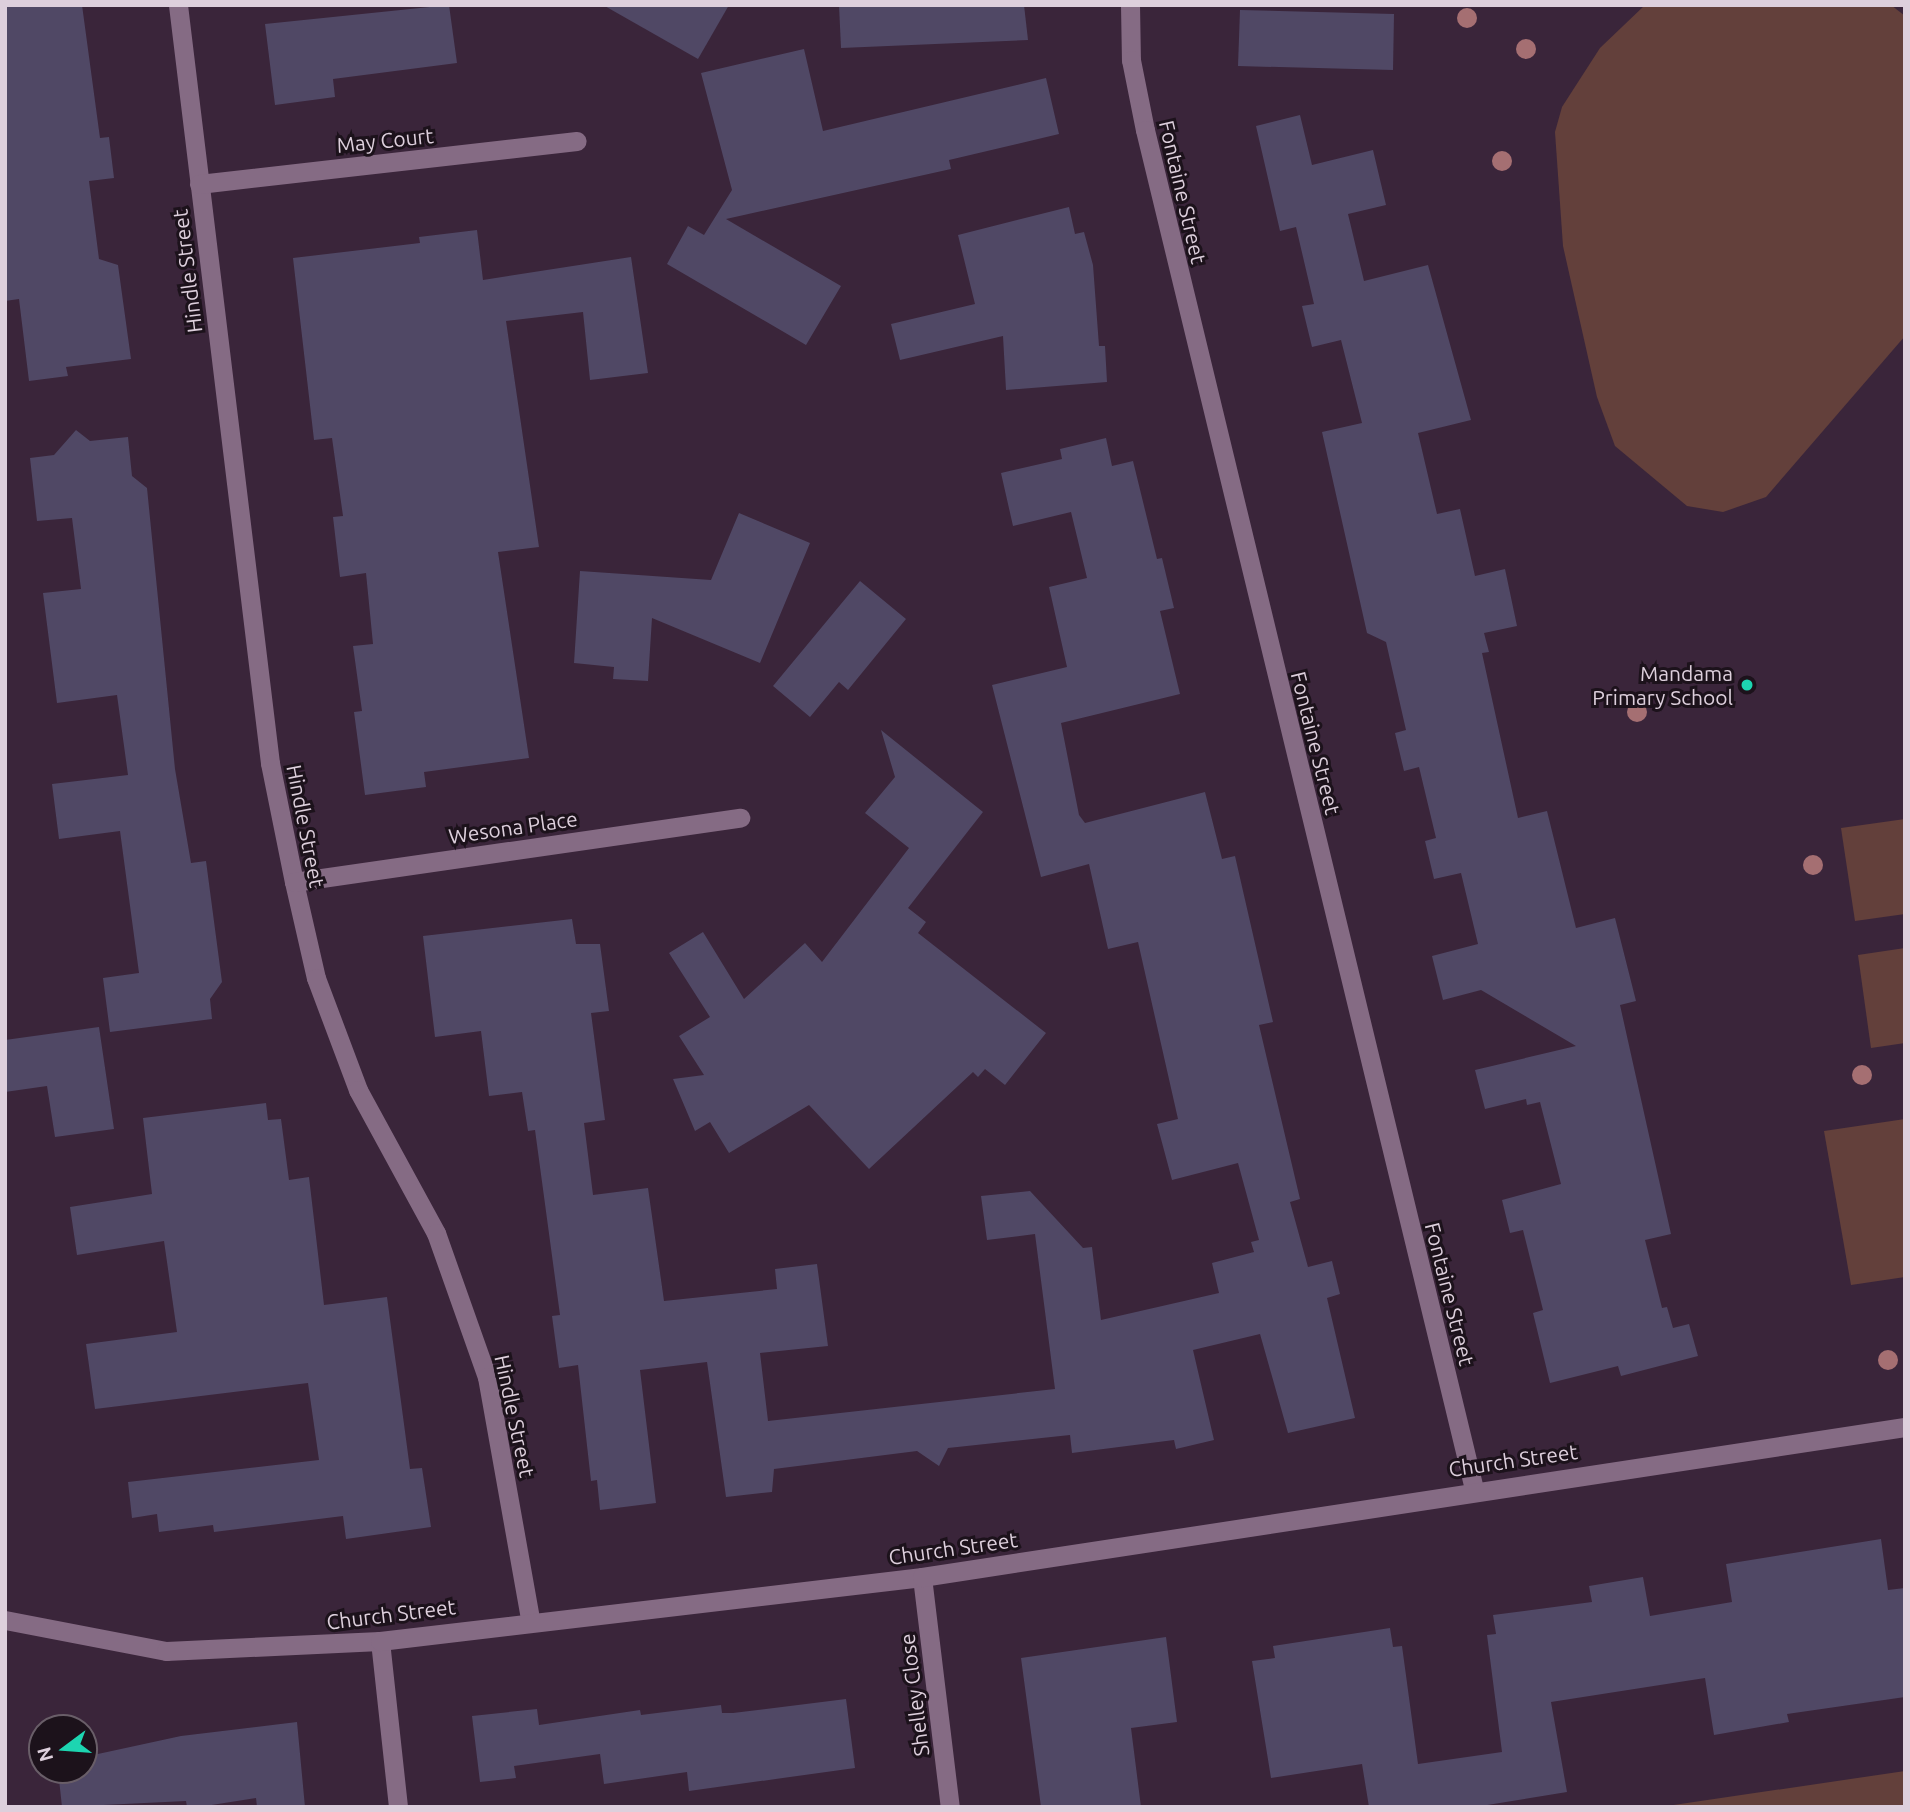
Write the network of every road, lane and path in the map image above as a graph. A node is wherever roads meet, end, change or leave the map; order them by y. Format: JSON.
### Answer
{"nodes":[{"id":1,"x":178,"y":5,"type":"edge"},
{"id":2,"x":1130,"y":5,"type":"edge"},
{"id":3,"x":577,"y":141,"type":"dead end"},
{"id":4,"x":199,"y":184,"type":"junction"},
{"id":5,"x":740,"y":818,"type":"dead end"},
{"id":6,"x":294,"y":882,"type":"junction"},
{"id":7,"x":1905,"y":1427,"type":"edge"},
{"id":8,"x":1474,"y":1489,"type":"junction"},
{"id":9,"x":922,"y":1577,"type":"junction"},
{"id":10,"x":530,"y":1619,"type":"junction"},
{"id":11,"x":5,"y":1620,"type":"edge"},
{"id":12,"x":380,"y":1641,"type":"junction"},
{"id":13,"x":398,"y":1807,"type":"edge"},
{"id":14,"x":950,"y":1807,"type":"edge"}],
"edges":[{"from":1,"to":4,"type":"street","name":"Hindle Street"},
{"from":2,"to":8,"type":"street","name":"Fontaine Street"},
{"from":3,"to":4,"type":"street","name":"May Court"},
{"from":4,"to":6,"type":"street","name":"Hindle Street"},
{"from":5,"to":6,"type":"street","name":"Wesona Place"},
{"from":6,"to":10,"type":"street","name":"Hindle Street"},
{"from":7,"to":8,"type":"street","name":"Church Street"},
{"from":8,"to":9,"type":"street","name":"Church Street"},
{"from":9,"to":10,"type":"street","name":"Church Street"},
{"from":9,"to":14,"type":"street","name":"Shelley Close"},
{"from":10,"to":12,"type":"street","name":"Church Street"},
{"from":11,"to":12,"type":"street","name":"Church Street"},
{"from":12,"to":13,"type":"street"}]}
